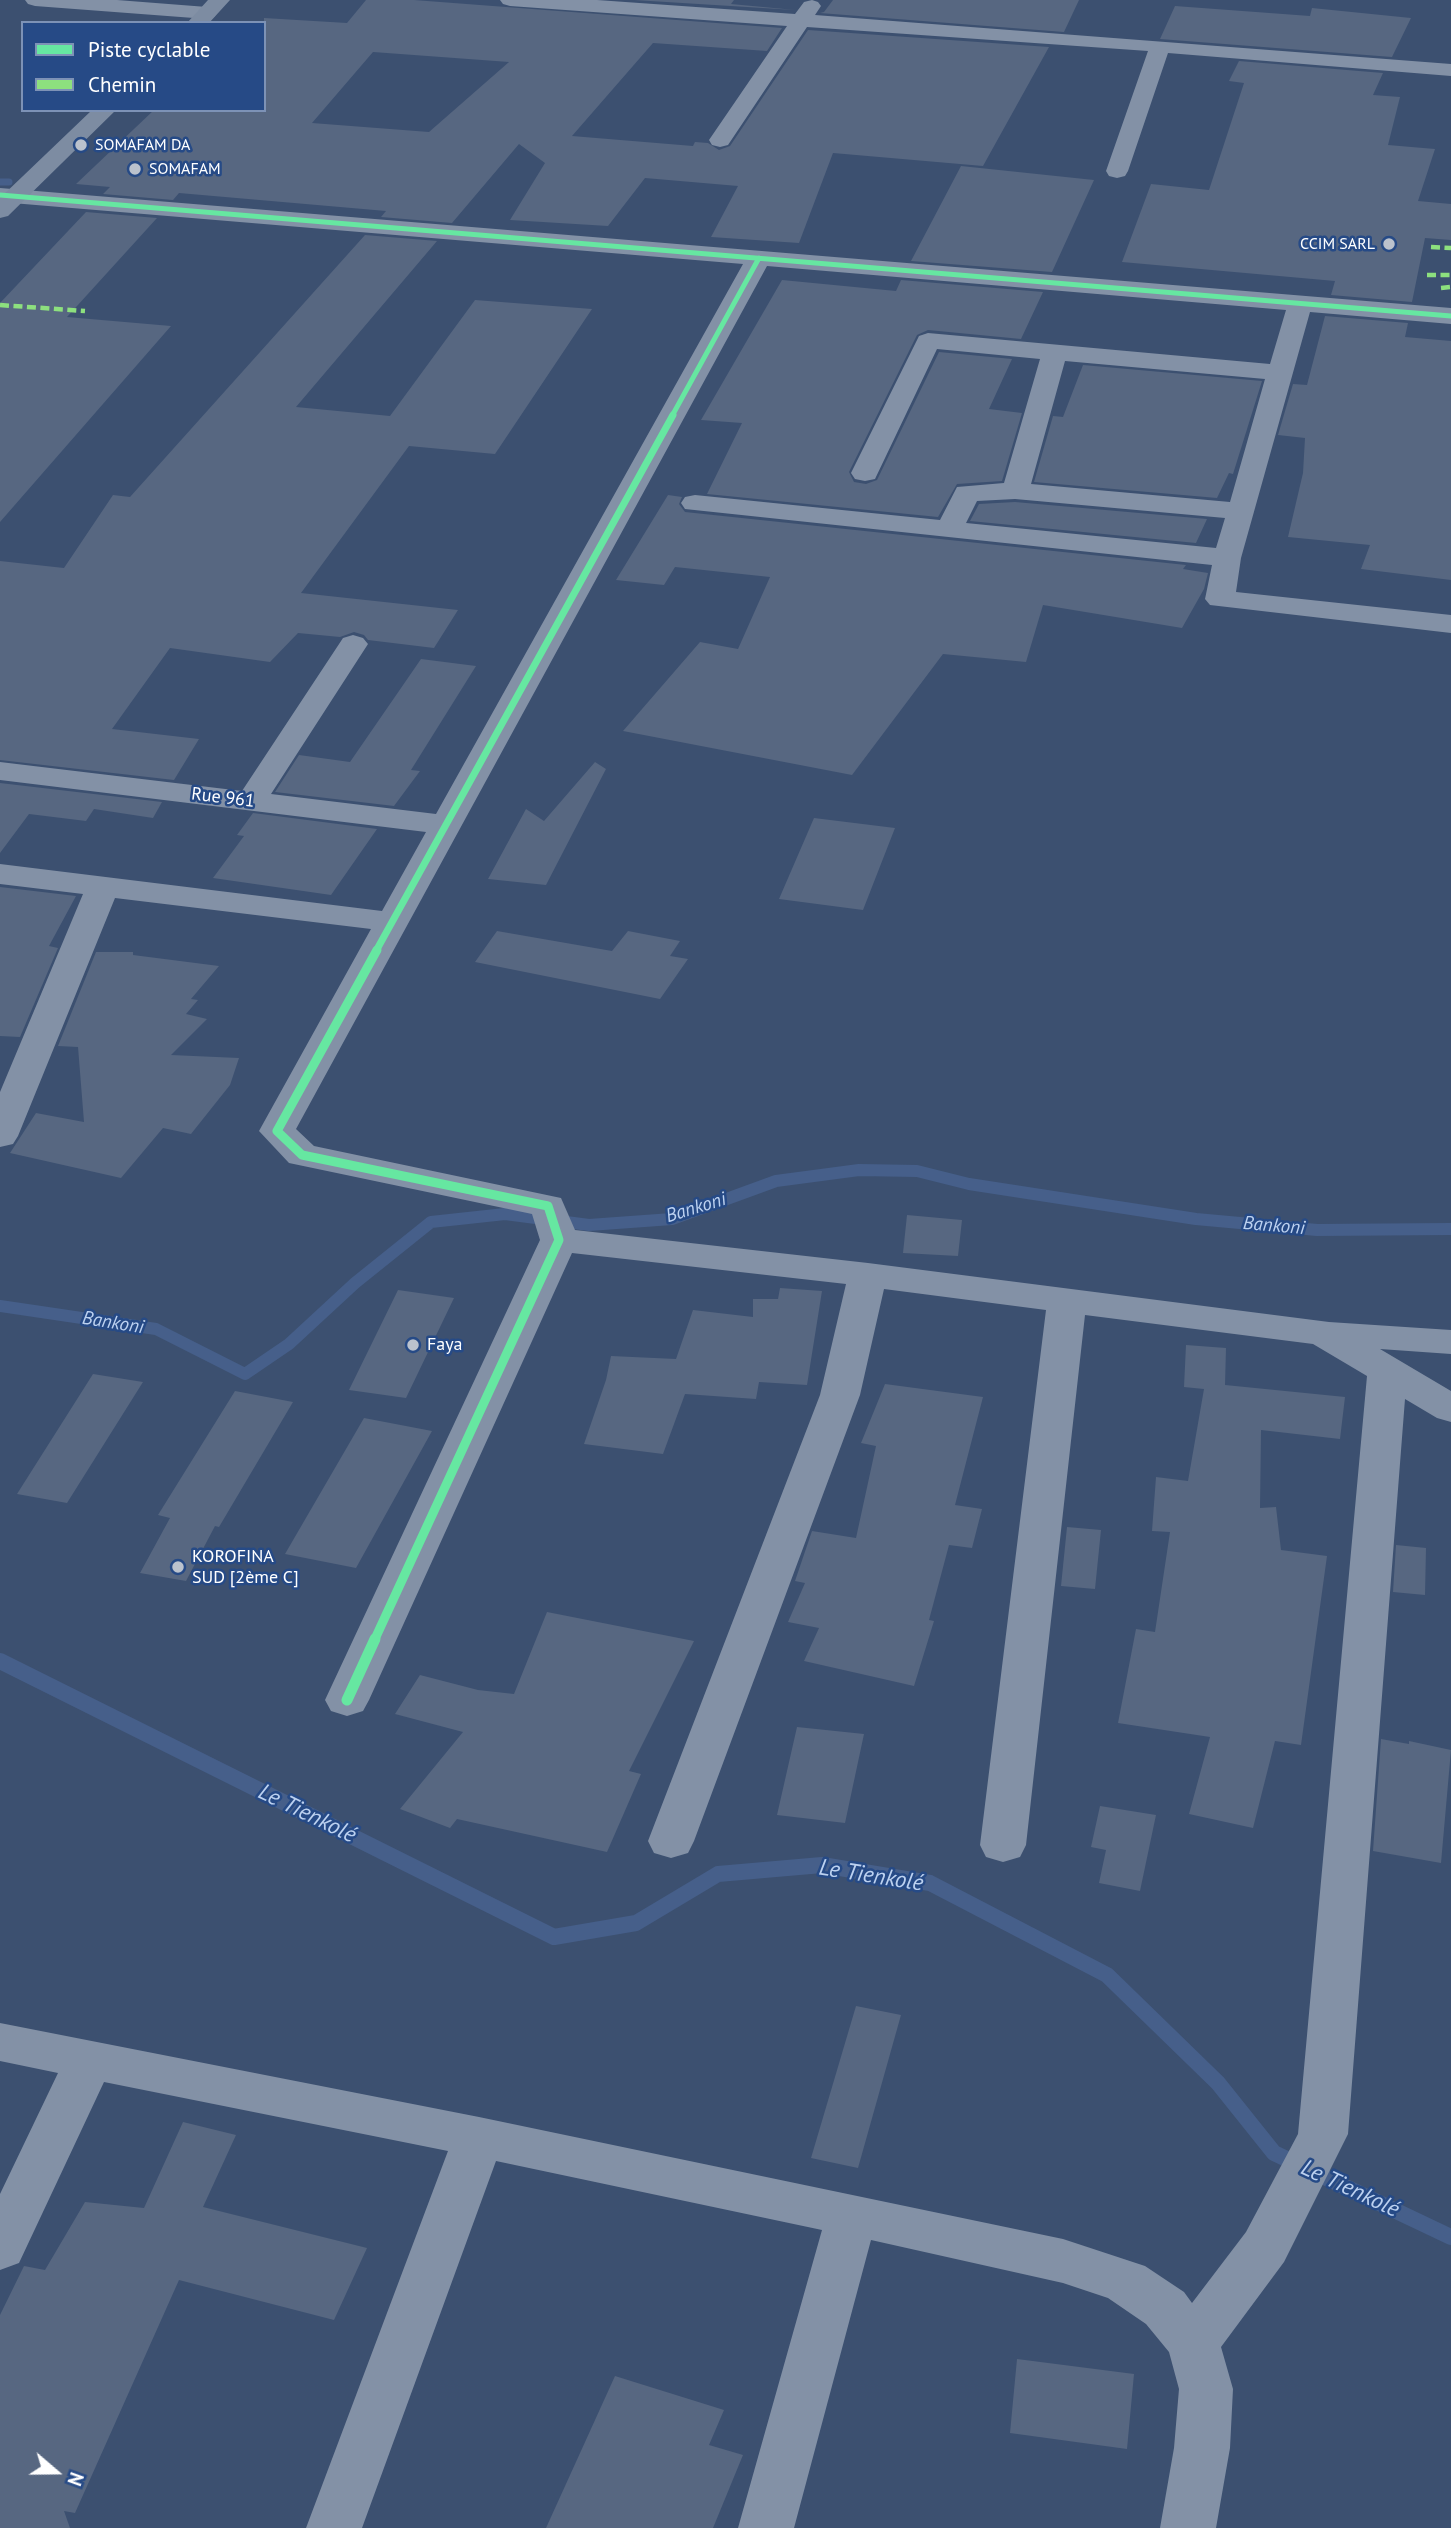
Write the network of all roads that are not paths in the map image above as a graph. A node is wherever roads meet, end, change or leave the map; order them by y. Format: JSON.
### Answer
{"nodes":[{"id":1,"x":35,"y":0,"type":"edge"},
{"id":2,"x":510,"y":0,"type":"edge"},
{"id":3,"x":815,"y":0,"type":"edge"},
{"id":4,"x":208,"y":12,"type":"edge"},
{"id":5,"x":800,"y":22,"type":"junction"},
{"id":6,"x":1160,"y":46,"type":"junction"},
{"id":7,"x":1451,"y":70,"type":"edge"},
{"id":8,"x":103,"y":112,"type":"edge"},
{"id":9,"x":720,"y":140,"type":"dead end"},
{"id":10,"x":1117,"y":171,"type":"dead end"},
{"id":11,"x":5,"y":201,"type":"edge"},
{"id":12,"x":759,"y":258,"type":"junction"},
{"id":13,"x":1300,"y":303,"type":"junction"},
{"id":14,"x":1451,"y":316,"type":"edge"},
{"id":15,"x":1055,"y":353,"type":"junction"},
{"id":16,"x":1280,"y":373,"type":"junction"},
{"id":17,"x":865,"y":473,"type":"dead end"},
{"id":18,"x":1015,"y":491,"type":"junction"},
{"id":19,"x":695,"y":503,"type":"dead end"},
{"id":20,"x":1241,"y":511,"type":"junction"},
{"id":21,"x":949,"y":529,"type":"junction"},
{"id":22,"x":1227,"y":558,"type":"junction"},
{"id":23,"x":1451,"y":624,"type":"edge"},
{"id":24,"x":353,"y":644,"type":"dead end"},
{"id":25,"x":0,"y":771,"type":"edge"},
{"id":26,"x":250,"y":802,"type":"junction"},
{"id":27,"x":446,"y":825,"type":"junction"},
{"id":28,"x":0,"y":874,"type":"edge"},
{"id":29,"x":103,"y":887,"type":"junction"},
{"id":30,"x":393,"y":922,"type":"junction"},
{"id":31,"x":0,"y":1136,"type":"edge"},
{"id":32,"x":554,"y":1223,"type":"junction"},
{"id":33,"x":868,"y":1275,"type":"junction"},
{"id":34,"x":1067,"y":1300,"type":"junction"},
{"id":35,"x":1323,"y":1333,"type":"junction"},
{"id":36,"x":1451,"y":1342,"type":"edge"},
{"id":37,"x":1387,"y":1371,"type":"junction"},
{"id":38,"x":1451,"y":1409,"type":"edge"},
{"id":39,"x":347,"y":1700,"type":"dead end"},
{"id":40,"x":671,"y":1841,"type":"dead end"},
{"id":41,"x":1003,"y":1845,"type":"dead end"},
{"id":42,"x":0,"y":2042,"type":"edge"},
{"id":43,"x":89,"y":2061,"type":"junction"},
{"id":44,"x":479,"y":2137,"type":"junction"},
{"id":45,"x":852,"y":2215,"type":"junction"},
{"id":46,"x":0,"y":2248,"type":"edge"},
{"id":47,"x":1193,"y":2343,"type":"junction"},
{"id":48,"x":334,"y":2528,"type":"edge"},
{"id":49,"x":766,"y":2528,"type":"edge"},
{"id":50,"x":1188,"y":2528,"type":"edge"}],
"edges":[{"from":1,"to":4,"type":"street"},
{"from":2,"to":5,"type":"street"},
{"from":3,"to":5,"type":"street"},
{"from":5,"to":6,"type":"street"},
{"from":5,"to":9,"type":"street"},
{"from":6,"to":7,"type":"street"},
{"from":6,"to":10,"type":"street"},
{"from":8,"to":11,"type":"main road"},
{"from":11,"to":12,"type":"street"},
{"from":12,"to":13,"type":"street"},
{"from":12,"to":27,"type":"street"},
{"from":13,"to":14,"type":"street"},
{"from":13,"to":16,"type":"street"},
{"from":15,"to":16,"type":"street"},
{"from":15,"to":17,"type":"street"},
{"from":15,"to":18,"type":"street"},
{"from":16,"to":20,"type":"street"},
{"from":18,"to":20,"type":"street"},
{"from":18,"to":21,"type":"street"},
{"from":19,"to":21,"type":"street"},
{"from":20,"to":22,"type":"street"},
{"from":21,"to":22,"type":"street"},
{"from":22,"to":23,"type":"street"},
{"from":24,"to":26,"type":"street"},
{"from":25,"to":26,"type":"street","name":"Rue 961"},
{"from":26,"to":27,"type":"street","name":"Rue 961"},
{"from":27,"to":30,"type":"street"},
{"from":28,"to":29,"type":"street"},
{"from":29,"to":30,"type":"street"},
{"from":29,"to":31,"type":"street"},
{"from":30,"to":32,"type":"street"},
{"from":32,"to":33,"type":"street"},
{"from":32,"to":39,"type":"street"},
{"from":33,"to":34,"type":"street"},
{"from":33,"to":40,"type":"street"},
{"from":34,"to":35,"type":"street"},
{"from":34,"to":41,"type":"street"},
{"from":35,"to":36,"type":"street"},
{"from":35,"to":37,"type":"street"},
{"from":37,"to":38,"type":"street"},
{"from":37,"to":47,"type":"street"},
{"from":42,"to":43,"type":"street"},
{"from":43,"to":44,"type":"street"},
{"from":43,"to":46,"type":"street"},
{"from":44,"to":45,"type":"street"},
{"from":44,"to":48,"type":"street"},
{"from":45,"to":47,"type":"street"},
{"from":45,"to":49,"type":"street"},
{"from":47,"to":50,"type":"street"}]}
